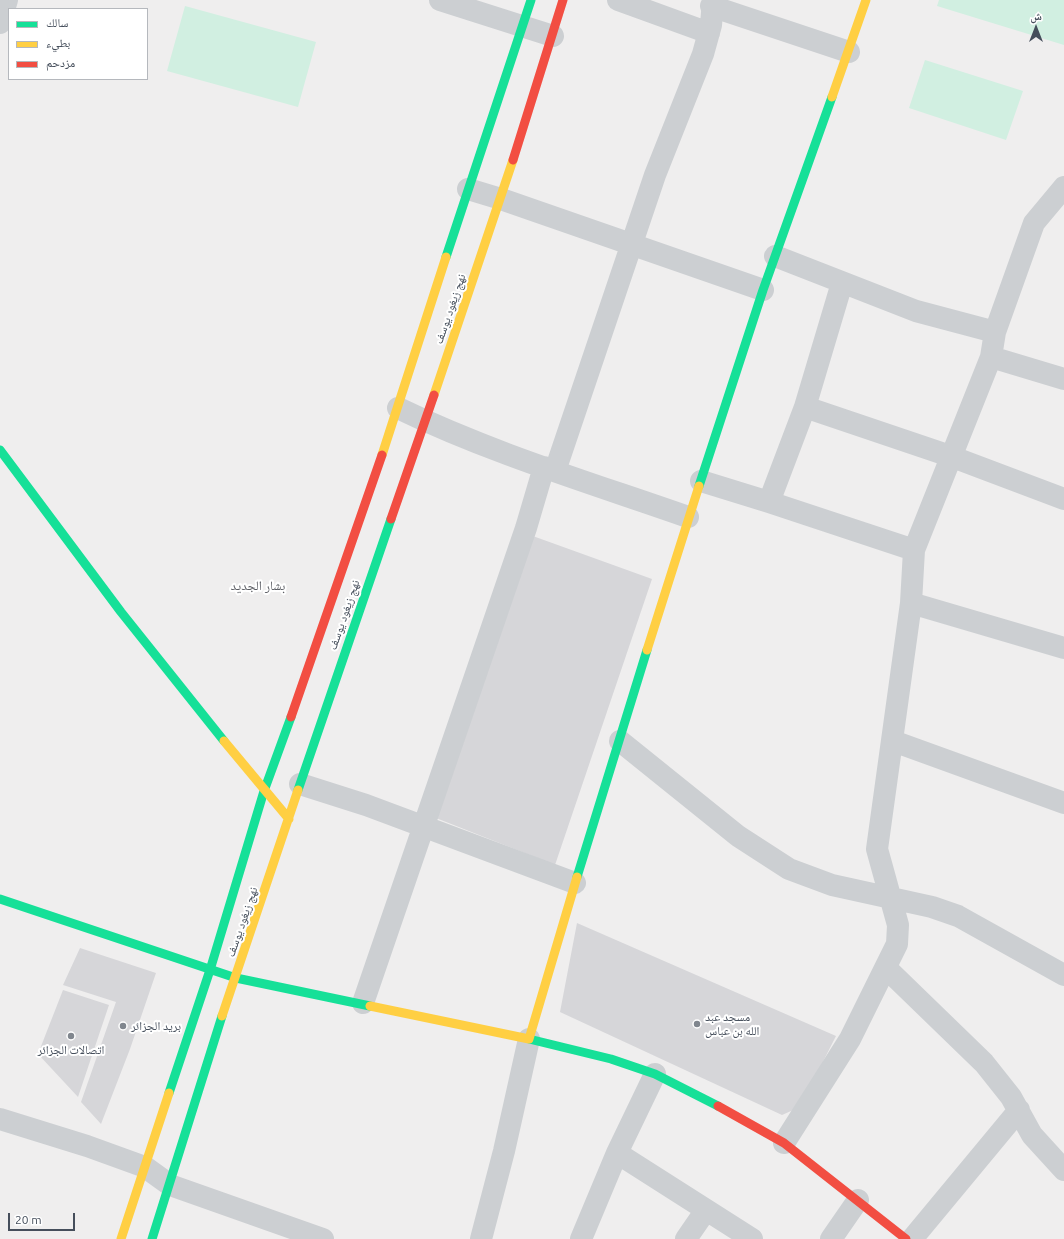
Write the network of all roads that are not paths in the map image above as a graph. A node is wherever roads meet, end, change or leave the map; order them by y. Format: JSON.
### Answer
{"nodes":[{"id":1,"x":7,"y":0,"type":"edge"},
{"id":2,"x":440,"y":0,"type":"edge"},
{"id":3,"x":531,"y":0,"type":"edge"},
{"id":4,"x":563,"y":0,"type":"edge"},
{"id":5,"x":618,"y":0,"type":"edge"},
{"id":6,"x":866,"y":0,"type":"edge"},
{"id":7,"x":712,"y":3,"type":"edge"},
{"id":8,"x":0,"y":23,"type":"edge"},
{"id":9,"x":523,"y":25,"type":"junction"},
{"id":10,"x":709,"y":33,"type":"junction"},
{"id":11,"x":553,"y":36,"type":"junction"},
{"id":12,"x":849,"y":52,"type":"junction"},
{"id":13,"x":1064,"y":187,"type":"edge"},
{"id":14,"x":468,"y":189,"type":"junction"},
{"id":15,"x":501,"y":199,"type":"junction"},
{"id":16,"x":631,"y":244,"type":"junction"},
{"id":17,"x":775,"y":256,"type":"junction"},
{"id":18,"x":842,"y":283,"type":"junction"},
{"id":19,"x":763,"y":290,"type":"junction"},
{"id":20,"x":995,"y":332,"type":"junction"},
{"id":21,"x":991,"y":358,"type":"junction"},
{"id":22,"x":1064,"y":379,"type":"edge"},
{"id":23,"x":805,"y":407,"type":"junction"},
{"id":24,"x":398,"y":408,"type":"junction"},
{"id":25,"x":424,"y":421,"type":"junction"},
{"id":26,"x":0,"y":450,"type":"edge"},
{"id":27,"x":950,"y":456,"type":"junction"},
{"id":28,"x":549,"y":469,"type":"junction"},
{"id":29,"x":701,"y":481,"type":"junction"},
{"id":30,"x":1064,"y":499,"type":"edge"},
{"id":31,"x":769,"y":502,"type":"junction"},
{"id":32,"x":688,"y":517,"type":"junction"},
{"id":33,"x":914,"y":550,"type":"junction"},
{"id":34,"x":911,"y":603,"type":"junction"},
{"id":35,"x":1064,"y":648,"type":"edge"},
{"id":36,"x":620,"y":741,"type":"junction"},
{"id":37,"x":893,"y":741,"type":"junction"},
{"id":38,"x":300,"y":784,"type":"junction"},
{"id":39,"x":264,"y":791,"type":"junction"},
{"id":40,"x":1064,"y":803,"type":"edge"},
{"id":41,"x":289,"y":819,"type":"junction"},
{"id":42,"x":422,"y":827,"type":"junction"},
{"id":43,"x":575,"y":883,"type":"junction"},
{"id":44,"x":891,"y":899,"type":"junction"},
{"id":45,"x":0,"y":900,"type":"edge"},
{"id":46,"x":886,"y":968,"type":"junction"},
{"id":47,"x":210,"y":970,"type":"junction"},
{"id":48,"x":1064,"y":975,"type":"edge"},
{"id":49,"x":236,"y":978,"type":"junction"},
{"id":50,"x":363,"y":1003,"type":"junction"},
{"id":51,"x":529,"y":1039,"type":"junction"},
{"id":52,"x":654,"y":1074,"type":"junction"},
{"id":53,"x":1019,"y":1110,"type":"junction"},
{"id":54,"x":0,"y":1120,"type":"edge"},
{"id":55,"x":784,"y":1142,"type":"junction"},
{"id":56,"x":617,"y":1153,"type":"junction"},
{"id":57,"x":145,"y":1168,"type":"junction"},
{"id":58,"x":1064,"y":1170,"type":"edge"},
{"id":59,"x":170,"y":1185,"type":"junction"},
{"id":60,"x":858,"y":1200,"type":"junction"},
{"id":61,"x":706,"y":1210,"type":"junction"},
{"id":62,"x":295,"y":1234,"type":"edge"},
{"id":63,"x":122,"y":1239,"type":"edge"},
{"id":64,"x":152,"y":1239,"type":"edge"},
{"id":65,"x":323,"y":1239,"type":"edge"},
{"id":66,"x":481,"y":1239,"type":"edge"},
{"id":67,"x":581,"y":1239,"type":"edge"},
{"id":68,"x":686,"y":1239,"type":"edge"},
{"id":69,"x":752,"y":1239,"type":"edge"},
{"id":70,"x":831,"y":1239,"type":"edge"},
{"id":71,"x":906,"y":1239,"type":"edge"},
{"id":72,"x":912,"y":1239,"type":"edge"}],
"edges":[{"from":1,"to":8,"type":"street"},
{"from":2,"to":9,"type":"street"},
{"from":3,"to":9,"type":"main road","name":"نهج زيغود يوسف"},
{"from":4,"to":11,"type":"main road","name":"نهج زيغود يوسف"},
{"from":5,"to":10,"type":"street"},
{"from":6,"to":12,"type":"main road"},
{"from":7,"to":10,"type":"street"},
{"from":7,"to":12,"type":"street"},
{"from":9,"to":11,"type":"street"},
{"from":9,"to":14,"type":"main road","name":"نهج زيغود يوسف"},
{"from":10,"to":16,"type":"street"},
{"from":11,"to":15,"type":"main road","name":"نهج زيغود يوسف"},
{"from":12,"to":17,"type":"main road"},
{"from":13,"to":20,"type":"street"},
{"from":14,"to":15,"type":"street"},
{"from":14,"to":24,"type":"main road","name":"نهج زيغود يوسف"},
{"from":15,"to":16,"type":"street"},
{"from":15,"to":25,"type":"main road","name":"نهج زيغود يوسف"},
{"from":16,"to":19,"type":"street"},
{"from":16,"to":28,"type":"street"},
{"from":17,"to":18,"type":"street"},
{"from":17,"to":19,"type":"main road"},
{"from":18,"to":20,"type":"street"},
{"from":18,"to":23,"type":"street"},
{"from":19,"to":29,"type":"main road"},
{"from":20,"to":21,"type":"street"},
{"from":21,"to":22,"type":"street"},
{"from":21,"to":27,"type":"street"},
{"from":23,"to":27,"type":"street"},
{"from":23,"to":31,"type":"street"},
{"from":24,"to":25,"type":"street"},
{"from":24,"to":39,"type":"main road","name":"نهج زيغود يوسف"},
{"from":25,"to":28,"type":"street"},
{"from":25,"to":38,"type":"main road","name":"نهج زيغود يوسف"},
{"from":26,"to":39,"type":"main road"},
{"from":27,"to":30,"type":"street"},
{"from":27,"to":33,"type":"street"},
{"from":28,"to":32,"type":"street"},
{"from":28,"to":42,"type":"street"},
{"from":29,"to":31,"type":"street"},
{"from":29,"to":32,"type":"main road"},
{"from":31,"to":33,"type":"street"},
{"from":32,"to":36,"type":"main road"},
{"from":33,"to":34,"type":"street"},
{"from":34,"to":35,"type":"street"},
{"from":34,"to":37,"type":"street"},
{"from":36,"to":43,"type":"main road"},
{"from":36,"to":44,"type":"street"},
{"from":37,"to":40,"type":"street"},
{"from":37,"to":44,"type":"street"},
{"from":38,"to":41,"type":"main road","name":"نهج زيغود يوسف"},
{"from":38,"to":42,"type":"street"},
{"from":39,"to":41,"type":"main road"},
{"from":39,"to":47,"type":"main road","name":"نهج زيغود يوسف"},
{"from":41,"to":49,"type":"main road","name":"نهج زيغود يوسف"},
{"from":42,"to":43,"type":"street"},
{"from":42,"to":50,"type":"street"},
{"from":43,"to":51,"type":"main road"},
{"from":44,"to":46,"type":"street"},
{"from":44,"to":48,"type":"street"},
{"from":45,"to":47,"type":"main road"},
{"from":46,"to":53,"type":"street"},
{"from":46,"to":55,"type":"street"},
{"from":47,"to":49,"type":"main road"},
{"from":47,"to":57,"type":"main road","name":"نهج زيغود يوسف"},
{"from":49,"to":50,"type":"main road"},
{"from":49,"to":59,"type":"main road","name":"نهج زيغود يوسف"},
{"from":50,"to":51,"type":"main road"},
{"from":51,"to":52,"type":"main road"},
{"from":51,"to":66,"type":"street"},
{"from":52,"to":55,"type":"main road"},
{"from":52,"to":56,"type":"street"},
{"from":53,"to":58,"type":"street"},
{"from":53,"to":72,"type":"street"},
{"from":54,"to":57,"type":"street"},
{"from":55,"to":60,"type":"main road"},
{"from":56,"to":61,"type":"street"},
{"from":56,"to":67,"type":"street"},
{"from":57,"to":59,"type":"street"},
{"from":57,"to":63,"type":"main road","name":"نهج زيغود يوسف"},
{"from":59,"to":62,"type":"street"},
{"from":59,"to":64,"type":"main road","name":"نهج زيغود يوسف"},
{"from":60,"to":70,"type":"street"},
{"from":60,"to":71,"type":"main road"},
{"from":61,"to":68,"type":"street"},
{"from":61,"to":69,"type":"street"},
{"from":62,"to":65,"type":"street"}]}
